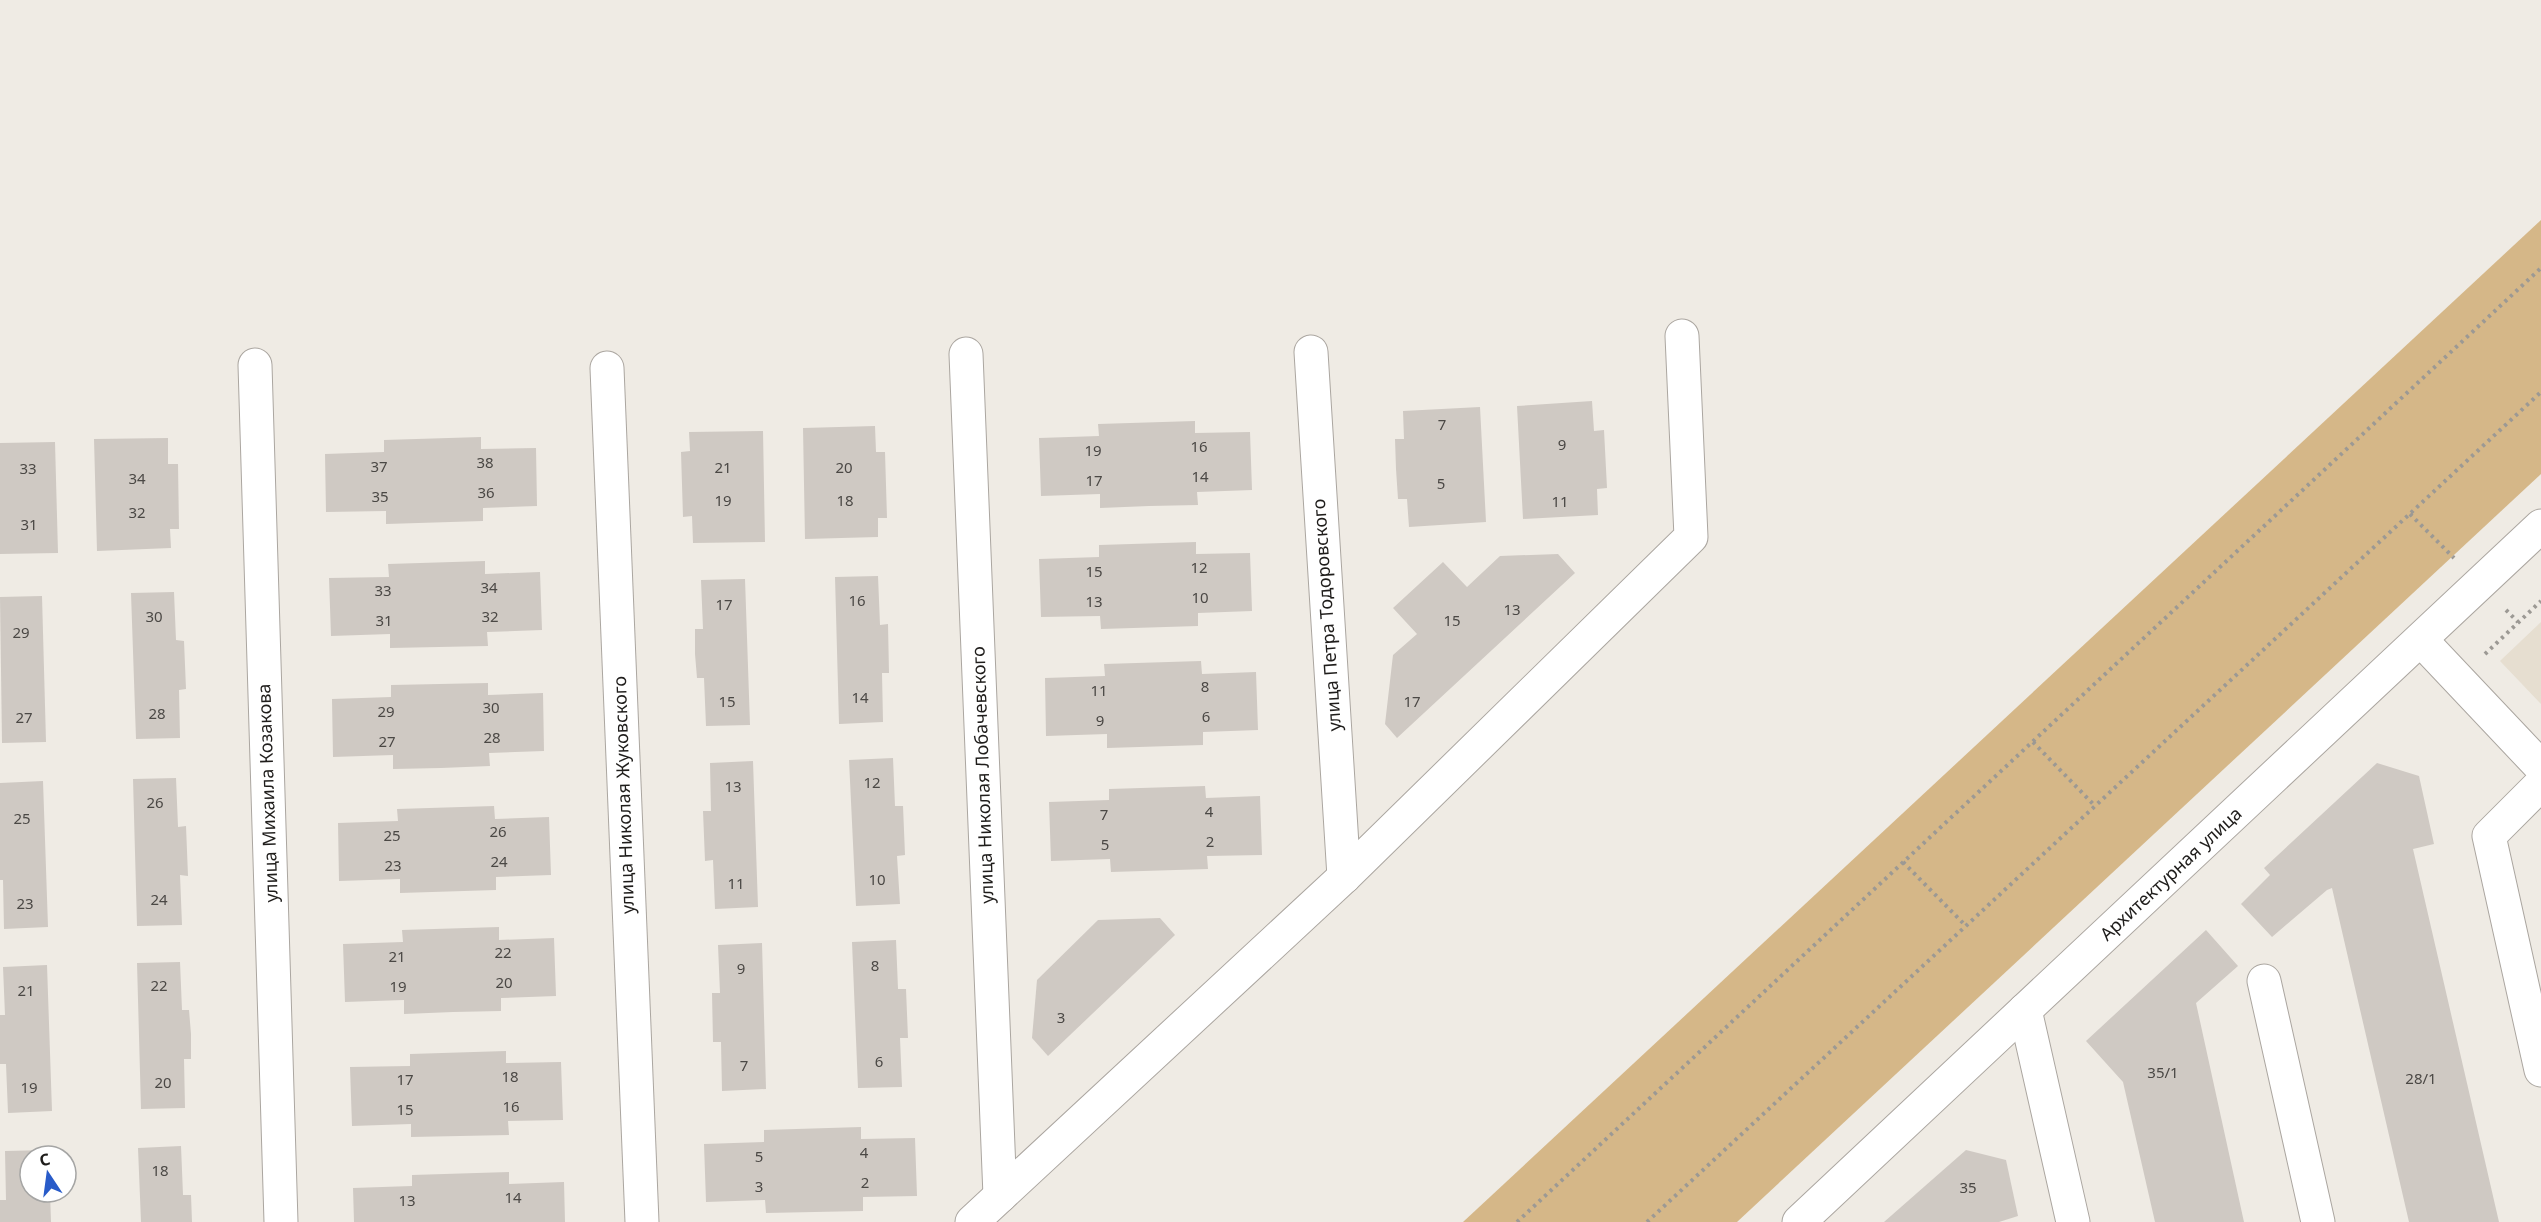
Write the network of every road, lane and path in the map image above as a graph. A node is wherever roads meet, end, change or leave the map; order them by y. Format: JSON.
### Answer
{"nodes":[{"id":1,"x":2541,"y":268,"type":"edge"},
{"id":2,"x":1682,"y":336,"type":"dead end"},
{"id":3,"x":1311,"y":352,"type":"dead end"},
{"id":4,"x":966,"y":354,"type":"dead end"},
{"id":5,"x":255,"y":365,"type":"dead end"},
{"id":6,"x":607,"y":368,"type":"dead end"},
{"id":7,"x":2541,"y":392,"type":"edge"},
{"id":8,"x":2541,"y":526,"type":"edge"},
{"id":9,"x":2541,"y":601,"type":"edge"},
{"id":10,"x":2421,"y":640,"type":"junction"},
{"id":11,"x":2458,"y":679,"type":"junction"},
{"id":12,"x":2033,"y":741,"type":"junction"},
{"id":13,"x":2541,"y":767,"type":"edge"},
{"id":14,"x":2541,"y":784,"type":"edge"},
{"id":15,"x":2095,"y":806,"type":"junction"},
{"id":16,"x":1903,"y":862,"type":"junction"},
{"id":17,"x":1344,"y":877,"type":"junction"},
{"id":18,"x":1966,"y":926,"type":"junction"},
{"id":19,"x":2264,"y":981,"type":"dead end"},
{"id":20,"x":2025,"y":1010,"type":"junction"},
{"id":21,"x":2541,"y":1070,"type":"edge"},
{"id":22,"x":1000,"y":1196,"type":"junction"},
{"id":23,"x":281,"y":1222,"type":"edge"},
{"id":24,"x":642,"y":1222,"type":"edge"},
{"id":25,"x":972,"y":1222,"type":"edge"},
{"id":26,"x":1517,"y":1222,"type":"edge"},
{"id":27,"x":1647,"y":1222,"type":"edge"},
{"id":28,"x":1799,"y":1222,"type":"edge"},
{"id":29,"x":2073,"y":1222,"type":"edge"},
{"id":30,"x":2318,"y":1222,"type":"edge"}],
"edges":[{"from":1,"to":12,"type":"path"},
{"from":2,"to":17,"type":"street"},
{"from":3,"to":17,"type":"street","name":"улица Петра Тодоровского"},
{"from":4,"to":22,"type":"street","name":"улица Николая Лобачевского"},
{"from":5,"to":23,"type":"street","name":"улица Михаила Козакова"},
{"from":6,"to":24,"type":"street","name":"улица Николая Жуковского"},
{"from":7,"to":15,"type":"path"},
{"from":8,"to":10,"type":"street","name":"Архитектурная улица"},
{"from":9,"to":11,"type":"path"},
{"from":10,"to":11,"type":"street"},
{"from":10,"to":20,"type":"street","name":"Архитектурная улица"},
{"from":11,"to":13,"type":"street"},
{"from":12,"to":15,"type":"path"},
{"from":12,"to":16,"type":"path"},
{"from":14,"to":21,"type":"street"},
{"from":15,"to":18,"type":"path"},
{"from":16,"to":18,"type":"path"},
{"from":16,"to":26,"type":"path"},
{"from":17,"to":22,"type":"street"},
{"from":18,"to":27,"type":"path"},
{"from":19,"to":30,"type":"street"},
{"from":20,"to":28,"type":"street","name":"Архитектурная улица"},
{"from":20,"to":29,"type":"street"},
{"from":22,"to":25,"type":"street"}]}
